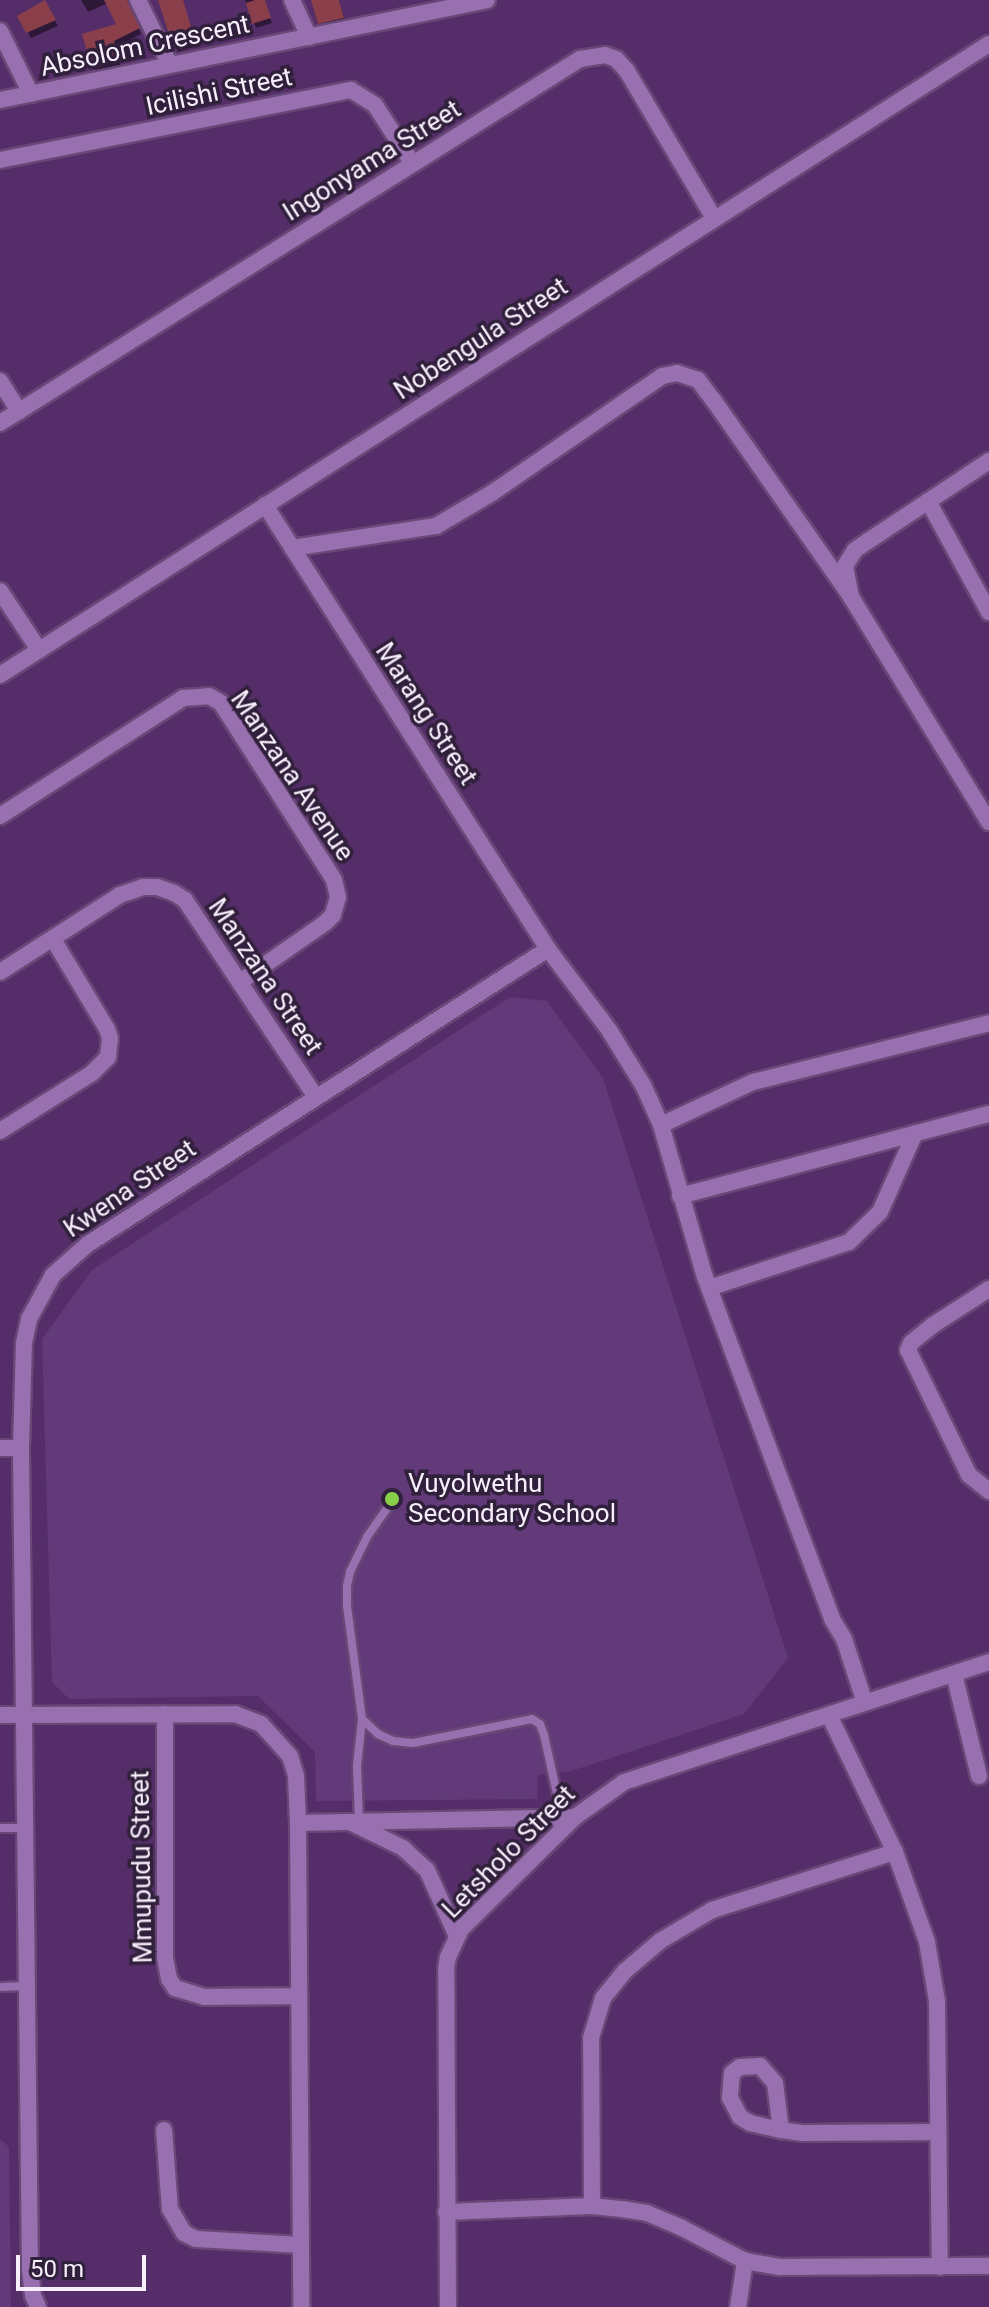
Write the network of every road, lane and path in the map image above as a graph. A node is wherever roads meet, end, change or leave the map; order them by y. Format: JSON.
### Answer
{"nodes":[{"id":1,"x":138,"y":0,"type":"edge"},
{"id":2,"x":292,"y":0,"type":"edge"},
{"id":3,"x":487,"y":0,"type":"edge"},
{"id":4,"x":448,"y":4,"type":"edge"},
{"id":5,"x":0,"y":31,"type":"edge"},
{"id":6,"x":309,"y":37,"type":"junction"},
{"id":7,"x":989,"y":44,"type":"edge"},
{"id":8,"x":170,"y":65,"type":"junction"},
{"id":9,"x":31,"y":94,"type":"junction"},
{"id":10,"x":0,"y":100,"type":"edge"},
{"id":11,"x":0,"y":160,"type":"edge"},
{"id":12,"x":413,"y":164,"type":"junction"},
{"id":13,"x":714,"y":218,"type":"junction"},
{"id":14,"x":0,"y":381,"type":"edge"},
{"id":15,"x":19,"y":411,"type":"junction"},
{"id":16,"x":0,"y":423,"type":"edge"},
{"id":17,"x":989,"y":461,"type":"edge"},
{"id":18,"x":928,"y":501,"type":"junction"},
{"id":19,"x":265,"y":505,"type":"junction"},
{"id":20,"x":292,"y":548,"type":"junction"},
{"id":21,"x":0,"y":591,"type":"edge"},
{"id":22,"x":851,"y":597,"type":"junction"},
{"id":23,"x":989,"y":612,"type":"edge"},
{"id":24,"x":39,"y":650,"type":"junction"},
{"id":25,"x":0,"y":675,"type":"edge"},
{"id":26,"x":0,"y":816,"type":"edge"},
{"id":27,"x":989,"y":822,"type":"edge"},
{"id":28,"x":53,"y":939,"type":"junction"},
{"id":29,"x":548,"y":949,"type":"junction"},
{"id":30,"x":0,"y":972,"type":"edge"},
{"id":31,"x":240,"y":982,"type":"junction"},
{"id":32,"x":989,"y":1023,"type":"edge"},
{"id":33,"x":315,"y":1096,"type":"junction"},
{"id":34,"x":989,"y":1114,"type":"edge"},
{"id":35,"x":661,"y":1125,"type":"junction"},
{"id":36,"x":0,"y":1131,"type":"edge"},
{"id":37,"x":915,"y":1133,"type":"junction"},
{"id":38,"x":680,"y":1196,"type":"junction"},
{"id":39,"x":709,"y":1288,"type":"junction"},
{"id":40,"x":989,"y":1289,"type":"edge"},
{"id":41,"x":0,"y":1448,"type":"edge"},
{"id":42,"x":21,"y":1448,"type":"junction"},
{"id":43,"x":989,"y":1491,"type":"edge"},
{"id":44,"x":390,"y":1504,"type":"dead end"},
{"id":45,"x":989,"y":1662,"type":"edge"},
{"id":46,"x":954,"y":1674,"type":"junction"},
{"id":47,"x":865,"y":1703,"type":"junction"},
{"id":48,"x":165,"y":1714,"type":"junction"},
{"id":49,"x":0,"y":1715,"type":"edge"},
{"id":50,"x":25,"y":1715,"type":"junction"},
{"id":51,"x":829,"y":1715,"type":"junction"},
{"id":52,"x":362,"y":1719,"type":"junction"},
{"id":53,"x":979,"y":1776,"type":"dead end"},
{"id":54,"x":568,"y":1817,"type":"junction"},
{"id":55,"x":354,"y":1822,"type":"junction"},
{"id":56,"x":298,"y":1823,"type":"junction"},
{"id":57,"x":0,"y":1828,"type":"edge"},
{"id":58,"x":26,"y":1828,"type":"junction"},
{"id":59,"x":895,"y":1852,"type":"junction"},
{"id":60,"x":457,"y":1936,"type":"junction"},
{"id":61,"x":28,"y":1986,"type":"junction"},
{"id":62,"x":0,"y":1987,"type":"edge"},
{"id":63,"x":299,"y":1996,"type":"junction"},
{"id":64,"x":164,"y":2130,"type":"dead end"},
{"id":65,"x":781,"y":2130,"type":"dead end"},
{"id":66,"x":938,"y":2132,"type":"junction"},
{"id":67,"x":592,"y":2206,"type":"junction"},
{"id":68,"x":446,"y":2212,"type":"junction"},
{"id":69,"x":301,"y":2245,"type":"junction"},
{"id":70,"x":745,"y":2261,"type":"junction"},
{"id":71,"x":989,"y":2266,"type":"edge"},
{"id":72,"x":940,"y":2267,"type":"junction"},
{"id":73,"x":38,"y":2307,"type":"edge"},
{"id":74,"x":301,"y":2307,"type":"edge"},
{"id":75,"x":448,"y":2307,"type":"edge"},
{"id":76,"x":738,"y":2307,"type":"edge"}],
"edges":[{"from":1,"to":8,"type":"street"},
{"from":2,"to":6,"type":"street"},
{"from":3,"to":4,"type":"street","name":"Absolom Crescent"},
{"from":4,"to":6,"type":"street","name":"Absolom Crescent"},
{"from":5,"to":9,"type":"street"},
{"from":6,"to":8,"type":"street","name":"Absolom Crescent"},
{"from":7,"to":13,"type":"street","name":"Nobengula Street"},
{"from":8,"to":9,"type":"street","name":"Absolom Crescent"},
{"from":9,"to":10,"type":"street","name":"Absolom Crescent"},
{"from":11,"to":12,"type":"street","name":"Icilishi Street"},
{"from":12,"to":13,"type":"street","name":"Ingonyama Street"},
{"from":12,"to":15,"type":"street","name":"Ingonyama Street"},
{"from":13,"to":19,"type":"street","name":"Nobengula Street"},
{"from":14,"to":15,"type":"street"},
{"from":15,"to":16,"type":"street","name":"Ingonyama Street"},
{"from":17,"to":18,"type":"street"},
{"from":18,"to":22,"type":"street"},
{"from":18,"to":23,"type":"street"},
{"from":19,"to":20,"type":"street","name":"Marang Street"},
{"from":19,"to":24,"type":"street","name":"Nobengula Street"},
{"from":20,"to":22,"type":"street"},
{"from":20,"to":29,"type":"street","name":"Marang Street"},
{"from":21,"to":24,"type":"street"},
{"from":22,"to":27,"type":"street"},
{"from":24,"to":25,"type":"street","name":"Nobengula Street"},
{"from":26,"to":31,"type":"street","name":"Manzana Avenue"},
{"from":28,"to":30,"type":"street","name":"Manzana Street"},
{"from":28,"to":31,"type":"street","name":"Manzana Street"},
{"from":28,"to":36,"type":"street"},
{"from":29,"to":33,"type":"street","name":"Kwena Street"},
{"from":29,"to":35,"type":"street","name":"Marang Street"},
{"from":31,"to":33,"type":"street","name":"Manzana Street"},
{"from":32,"to":35,"type":"street"},
{"from":33,"to":42,"type":"street","name":"Kwena Street"},
{"from":34,"to":37,"type":"street"},
{"from":35,"to":38,"type":"street","name":"Marang Street"},
{"from":37,"to":38,"type":"street"},
{"from":37,"to":39,"type":"street"},
{"from":38,"to":39,"type":"street","name":"Marang Street"},
{"from":39,"to":47,"type":"street","name":"Marang Street"},
{"from":40,"to":43,"type":"street"},
{"from":41,"to":42,"type":"street"},
{"from":42,"to":50,"type":"street","name":"Kwena Street"},
{"from":44,"to":52,"type":"lane"},
{"from":45,"to":46,"type":"street","name":"Letsholo Street"},
{"from":46,"to":47,"type":"street","name":"Letsholo Street"},
{"from":46,"to":53,"type":"street"},
{"from":47,"to":51,"type":"street","name":"Letsholo Street"},
{"from":48,"to":50,"type":"street"},
{"from":48,"to":56,"type":"street"},
{"from":48,"to":63,"type":"street","name":"Mmupudu Street"},
{"from":49,"to":50,"type":"street"},
{"from":50,"to":58,"type":"street","name":"Kwena Street"},
{"from":51,"to":54,"type":"street","name":"Letsholo Street"},
{"from":51,"to":59,"type":"street"},
{"from":52,"to":54,"type":"lane"},
{"from":52,"to":55,"type":"lane"},
{"from":54,"to":55,"type":"street"},
{"from":54,"to":60,"type":"street","name":"Letsholo Street"},
{"from":55,"to":56,"type":"street"},
{"from":55,"to":60,"type":"street"},
{"from":56,"to":63,"type":"street"},
{"from":57,"to":58,"type":"lane"},
{"from":58,"to":61,"type":"street","name":"Kwena Street"},
{"from":59,"to":66,"type":"street"},
{"from":59,"to":67,"type":"street"},
{"from":60,"to":68,"type":"street","name":"Letsholo Street"},
{"from":61,"to":62,"type":"lane"},
{"from":61,"to":73,"type":"street","name":"Kwena Street"},
{"from":63,"to":69,"type":"street"},
{"from":64,"to":69,"type":"street"},
{"from":65,"to":66,"type":"street"},
{"from":66,"to":72,"type":"street"},
{"from":67,"to":68,"type":"street"},
{"from":67,"to":70,"type":"street"},
{"from":68,"to":75,"type":"street","name":"Letsholo Street"},
{"from":69,"to":74,"type":"street"},
{"from":70,"to":72,"type":"street"},
{"from":70,"to":76,"type":"street"},
{"from":71,"to":72,"type":"street"}]}
